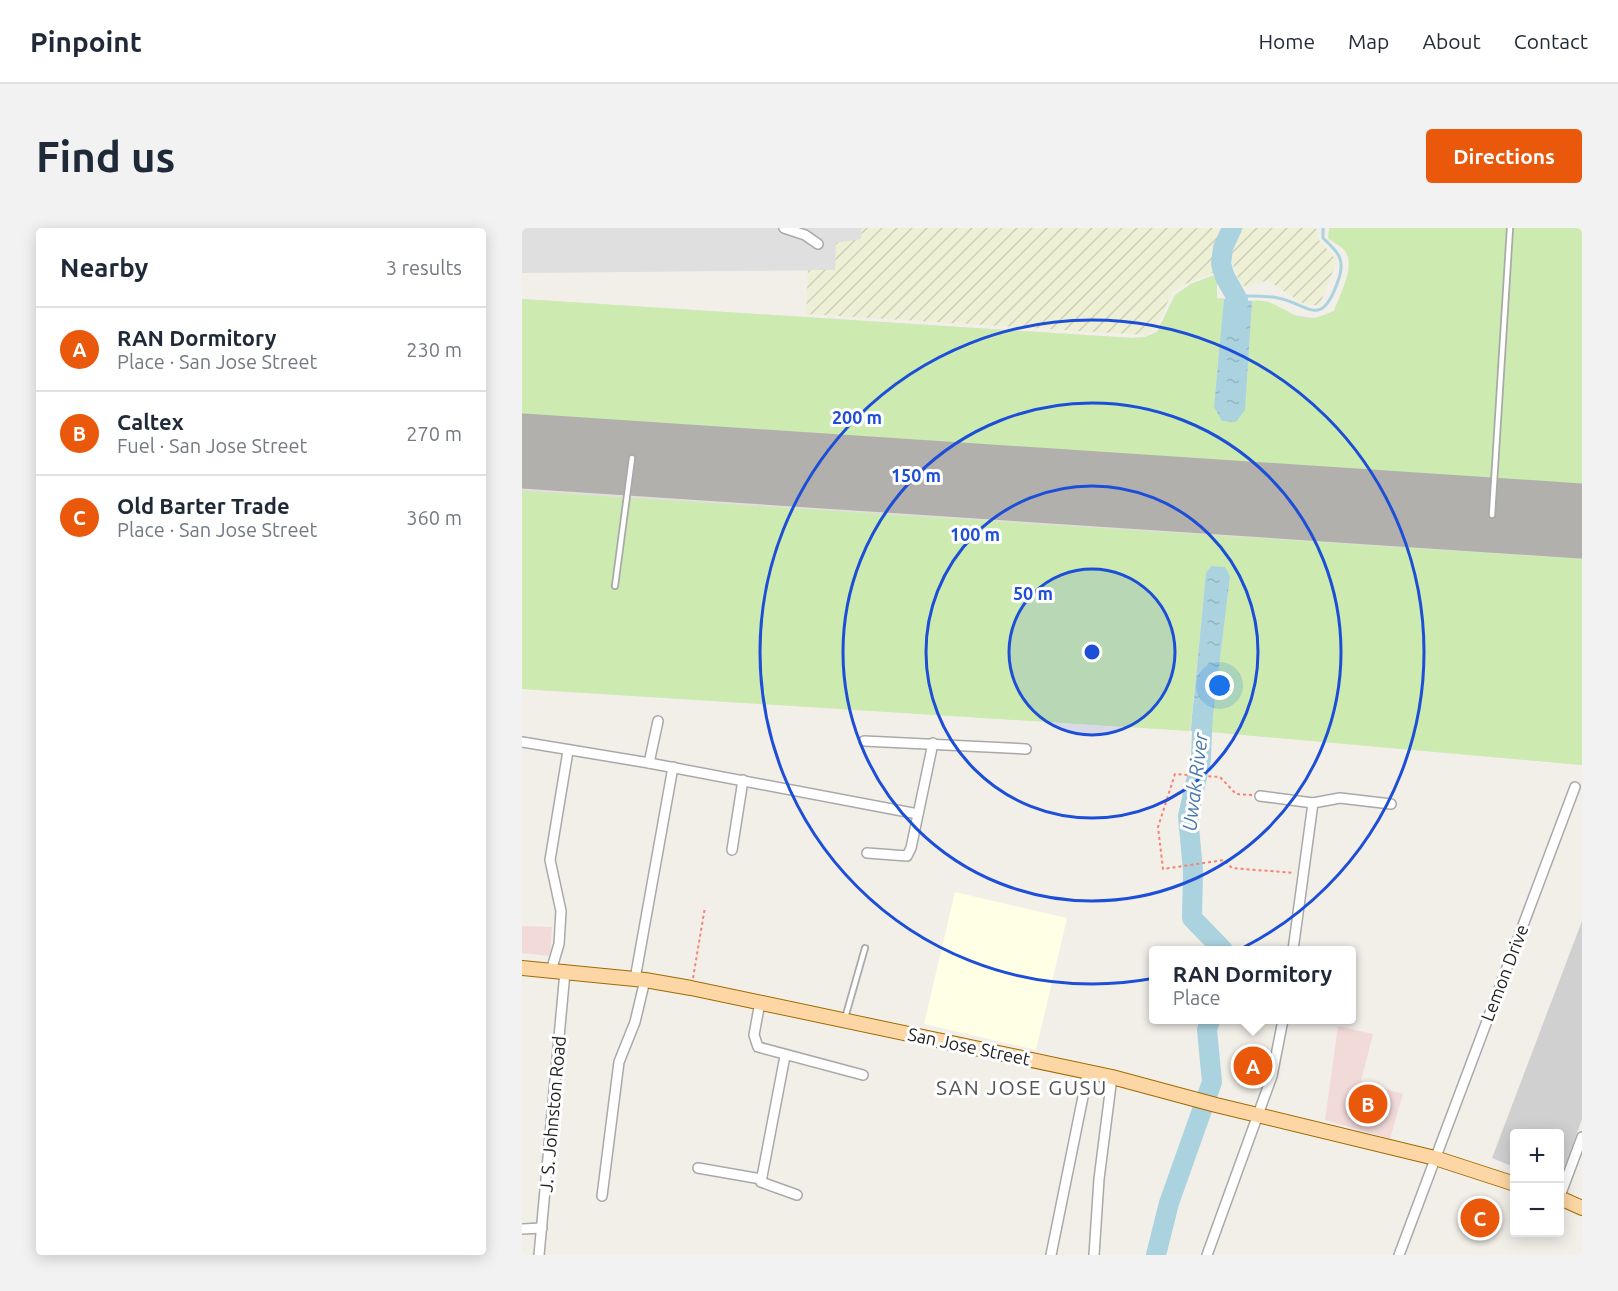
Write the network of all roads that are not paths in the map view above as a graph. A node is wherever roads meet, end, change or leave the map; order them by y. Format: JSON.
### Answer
{"nodes":[{"id":1,"x":784,"y":228,"type":"edge"},
{"id":2,"x":1510,"y":228,"type":"edge"},
{"id":3,"x":818,"y":244,"type":"dead end"},
{"id":4,"x":632,"y":458,"type":"dead end"},
{"id":5,"x":1491,"y":515,"type":"dead end"},
{"id":6,"x":615,"y":586,"type":"dead end"},
{"id":7,"x":658,"y":721,"type":"dead end"},
{"id":8,"x":864,"y":741,"type":"dead end"},
{"id":9,"x":522,"y":742,"type":"edge"},
{"id":10,"x":933,"y":743,"type":"junction"},
{"id":11,"x":1026,"y":749,"type":"dead end"},
{"id":12,"x":568,"y":751,"type":"junction"},
{"id":13,"x":649,"y":763,"type":"junction"},
{"id":14,"x":673,"y":767,"type":"junction"},
{"id":15,"x":743,"y":780,"type":"junction"},
{"id":16,"x":1575,"y":787,"type":"dead end"},
{"id":17,"x":1260,"y":796,"type":"road end"},
{"id":18,"x":1313,"y":803,"type":"junction"},
{"id":19,"x":1390,"y":804,"type":"dead end"},
{"id":20,"x":918,"y":814,"type":"junction"},
{"id":21,"x":732,"y":850,"type":"dead end"},
{"id":22,"x":867,"y":853,"type":"dead end"},
{"id":23,"x":1294,"y":946,"type":"edge"},
{"id":24,"x":865,"y":948,"type":"dead end"},
{"id":25,"x":522,"y":968,"type":"edge"},
{"id":26,"x":558,"y":972,"type":"junction"},
{"id":27,"x":640,"y":980,"type":"junction"},
{"id":28,"x":760,"y":1002,"type":"junction"},
{"id":29,"x":844,"y":1020,"type":"junction"},
{"id":30,"x":1282,"y":1024,"type":"edge"},
{"id":31,"x":785,"y":1056,"type":"junction"},
{"id":32,"x":1088,"y":1072,"type":"junction"},
{"id":33,"x":862,"y":1075,"type":"dead end"},
{"id":34,"x":1112,"y":1077,"type":"junction"},
{"id":35,"x":1259,"y":1115,"type":"junction"},
{"id":36,"x":1582,"y":1137,"type":"edge"},
{"id":37,"x":1435,"y":1158,"type":"junction"},
{"id":38,"x":698,"y":1168,"type":"dead end"},
{"id":39,"x":761,"y":1179,"type":"junction"},
{"id":40,"x":1512,"y":1183,"type":"edge"},
{"id":41,"x":1564,"y":1186,"type":"edge"},
{"id":42,"x":797,"y":1195,"type":"dead end"},
{"id":43,"x":602,"y":1196,"type":"dead end"},
{"id":44,"x":1564,"y":1199,"type":"edge"},
{"id":45,"x":1582,"y":1208,"type":"edge"},
{"id":46,"x":542,"y":1228,"type":"junction"},
{"id":47,"x":522,"y":1230,"type":"edge"},
{"id":48,"x":539,"y":1255,"type":"edge"},
{"id":49,"x":1051,"y":1255,"type":"edge"},
{"id":50,"x":1094,"y":1255,"type":"edge"},
{"id":51,"x":1207,"y":1255,"type":"edge"},
{"id":52,"x":1399,"y":1255,"type":"edge"}],
"edges":[{"from":1,"to":3,"type":"street"},
{"from":2,"to":5,"type":"lane"},
{"from":4,"to":6,"type":"lane"},
{"from":7,"to":13,"type":"street"},
{"from":8,"to":10,"type":"street"},
{"from":9,"to":12,"type":"street"},
{"from":10,"to":11,"type":"street"},
{"from":10,"to":20,"type":"street"},
{"from":12,"to":13,"type":"street"},
{"from":12,"to":26,"type":"street","name":"J. S. Johnston Road"},
{"from":13,"to":14,"type":"street"},
{"from":14,"to":15,"type":"street"},
{"from":14,"to":27,"type":"street"},
{"from":15,"to":20,"type":"street"},
{"from":15,"to":21,"type":"street"},
{"from":16,"to":37,"type":"street","name":"Lemon Drive"},
{"from":17,"to":18,"type":"street"},
{"from":18,"to":19,"type":"street"},
{"from":18,"to":23,"type":"street"},
{"from":20,"to":22,"type":"street"},
{"from":24,"to":29,"type":"lane"},
{"from":25,"to":26,"type":"main road","name":"San Jose Street"},
{"from":26,"to":27,"type":"main road","name":"San Jose Street"},
{"from":26,"to":46,"type":"street","name":"J. S. Johnston Road"},
{"from":27,"to":28,"type":"main road","name":"San Jose Street"},
{"from":27,"to":43,"type":"street"},
{"from":28,"to":29,"type":"main road","name":"San Jose Street"},
{"from":28,"to":31,"type":"street"},
{"from":29,"to":32,"type":"main road","name":"San Jose Street"},
{"from":30,"to":35,"type":"street"},
{"from":31,"to":33,"type":"street"},
{"from":31,"to":39,"type":"street"},
{"from":32,"to":34,"type":"main road","name":"San Jose Street"},
{"from":32,"to":49,"type":"street"},
{"from":34,"to":35,"type":"main road","name":"San Jose Street"},
{"from":34,"to":50,"type":"street"},
{"from":35,"to":37,"type":"main road","name":"San Jose Street"},
{"from":35,"to":51,"type":"street"},
{"from":36,"to":41,"type":"street"},
{"from":37,"to":40,"type":"main road","name":"San Jose Street"},
{"from":37,"to":52,"type":"street","name":"Lemon Drive"},
{"from":38,"to":39,"type":"street"},
{"from":39,"to":42,"type":"street"},
{"from":44,"to":45,"type":"main road"},
{"from":46,"to":47,"type":"street"},
{"from":46,"to":48,"type":"street","name":"J. S. Johnston Road"}]}
